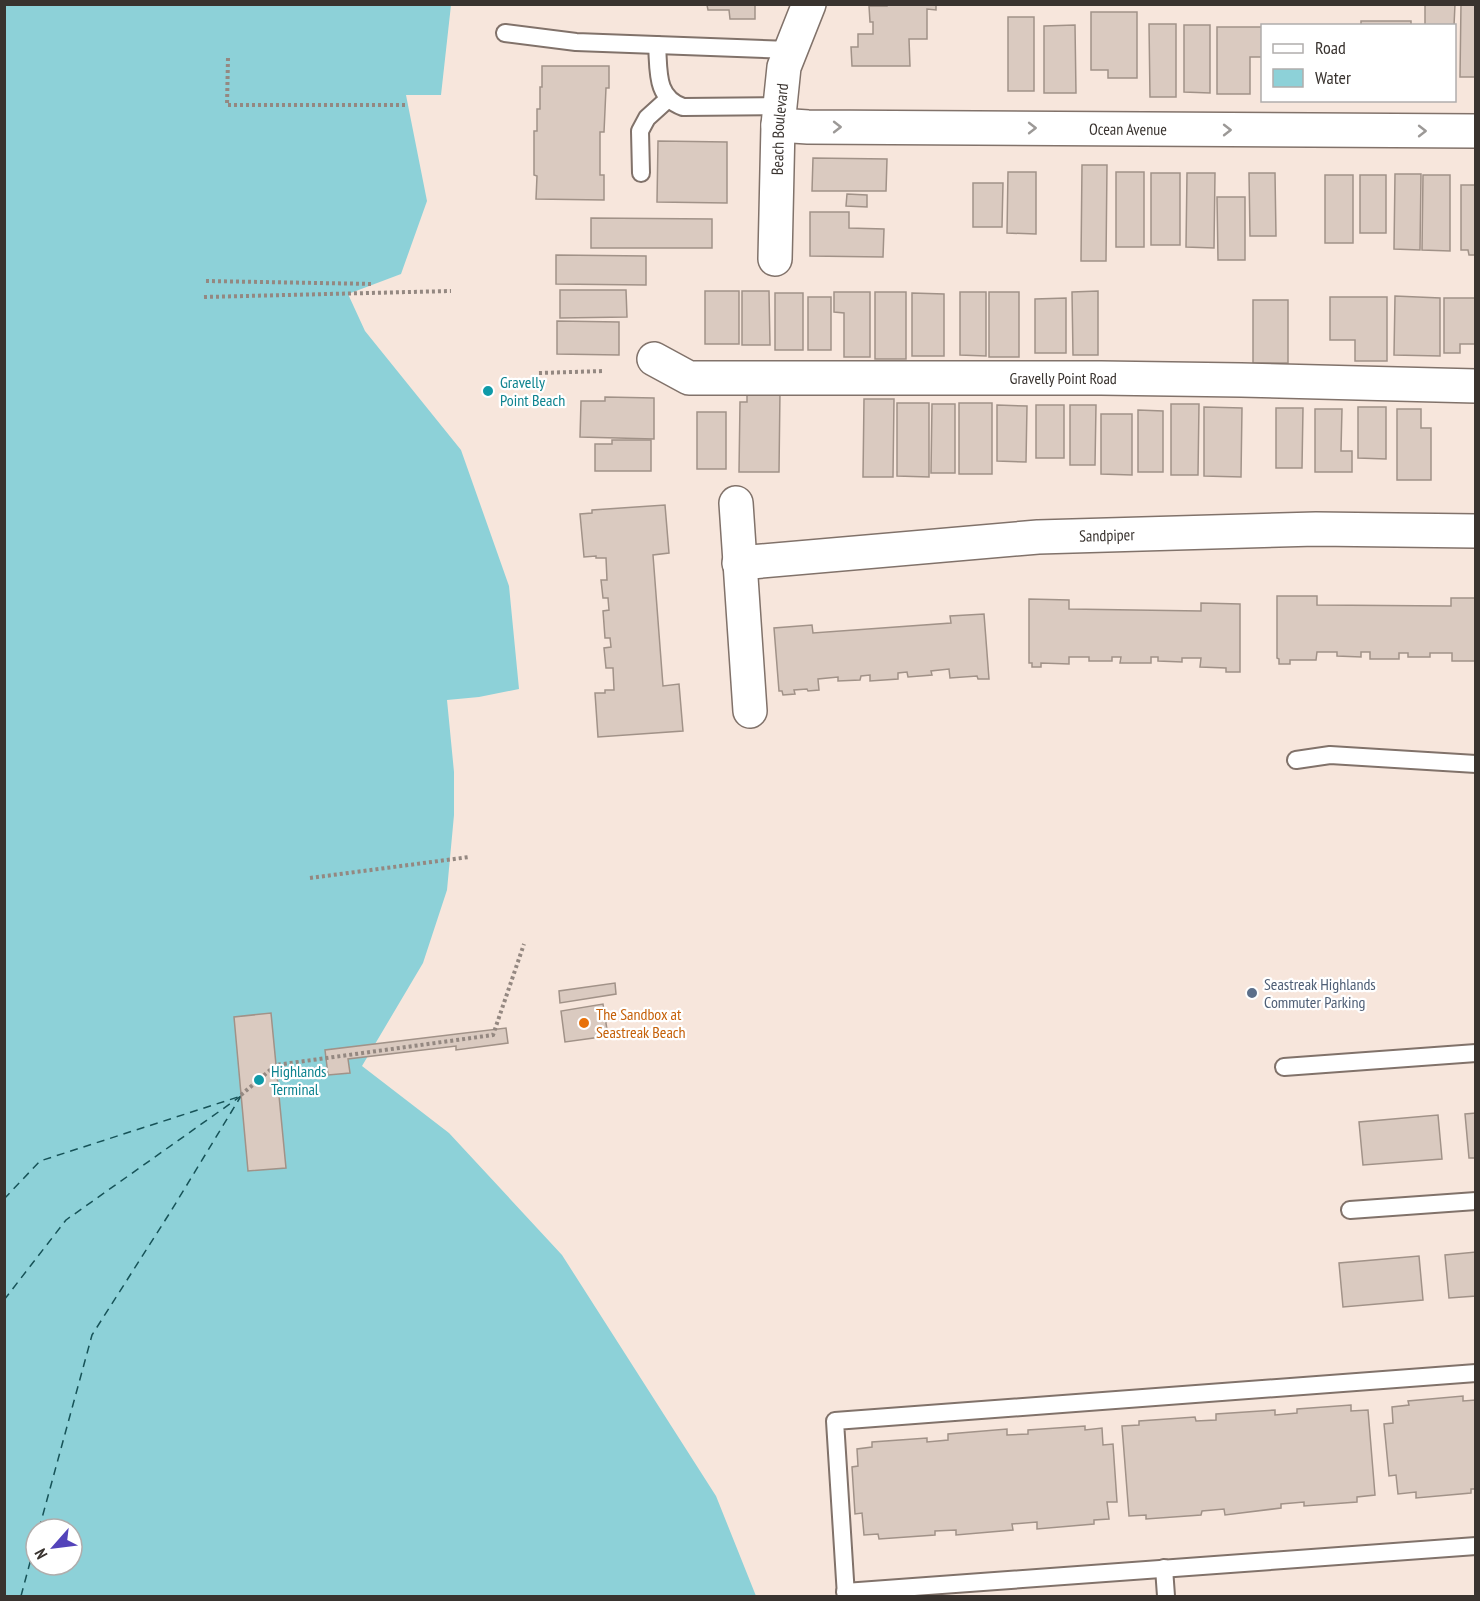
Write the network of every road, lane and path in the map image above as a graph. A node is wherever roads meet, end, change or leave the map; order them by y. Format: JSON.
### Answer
{"nodes":[{"id":1,"x":809,"y":4,"type":"edge"},
{"id":2,"x":505,"y":33,"type":"dead end"},
{"id":3,"x":657,"y":45,"type":"junction"},
{"id":4,"x":790,"y":50,"type":"junction"},
{"id":5,"x":228,"y":58,"type":"dead end"},
{"id":6,"x":668,"y":99,"type":"junction"},
{"id":7,"x":408,"y":105,"type":"dead end"},
{"id":8,"x":779,"y":116,"type":"junction"},
{"id":9,"x":1476,"y":132,"type":"edge"},
{"id":10,"x":641,"y":173,"type":"dead end"},
{"id":11,"x":775,"y":259,"type":"dead end"},
{"id":12,"x":206,"y":281,"type":"dead end"},
{"id":13,"x":374,"y":284,"type":"dead end"},
{"id":14,"x":451,"y":291,"type":"dead end"},
{"id":15,"x":204,"y":297,"type":"dead end"},
{"id":16,"x":654,"y":359,"type":"dead end"},
{"id":17,"x":604,"y":371,"type":"dead end"},
{"id":18,"x":539,"y":373,"type":"dead end"},
{"id":19,"x":1476,"y":386,"type":"edge"},
{"id":20,"x":736,"y":503,"type":"dead end"},
{"id":21,"x":1476,"y":531,"type":"edge"},
{"id":22,"x":739,"y":563,"type":"junction"},
{"id":23,"x":750,"y":711,"type":"dead end"},
{"id":24,"x":1296,"y":760,"type":"dead end"},
{"id":25,"x":1476,"y":764,"type":"edge"},
{"id":26,"x":469,"y":857,"type":"dead end"},
{"id":27,"x":310,"y":878,"type":"dead end"},
{"id":28,"x":524,"y":944,"type":"dead end"},
{"id":29,"x":1476,"y":1053,"type":"edge"},
{"id":30,"x":1284,"y":1067,"type":"dead end"},
{"id":31,"x":241,"y":1095,"type":"dead end"},
{"id":32,"x":1476,"y":1201,"type":"edge"},
{"id":33,"x":1350,"y":1210,"type":"dead end"},
{"id":34,"x":1476,"y":1373,"type":"edge"},
{"id":35,"x":1476,"y":1546,"type":"edge"},
{"id":36,"x":1164,"y":1568,"type":"junction"},
{"id":37,"x":846,"y":1594,"type":"edge"},
{"id":38,"x":1166,"y":1596,"type":"edge"}],
"edges":[{"from":1,"to":4,"type":"street","name":"Beach Boulevard"},
{"from":2,"to":3,"type":"lane"},
{"from":3,"to":4,"type":"lane"},
{"from":3,"to":6,"type":"lane"},
{"from":4,"to":8,"type":"street","name":"Beach Boulevard"},
{"from":5,"to":7,"type":"path"},
{"from":6,"to":8,"type":"lane"},
{"from":6,"to":10,"type":"lane"},
{"from":8,"to":9,"type":"street","name":"Ocean Avenue","one_way":true},
{"from":8,"to":11,"type":"street","name":"Beach Boulevard"},
{"from":12,"to":13,"type":"path"},
{"from":14,"to":15,"type":"path"},
{"from":16,"to":19,"type":"street","name":"Gravelly Point Road"},
{"from":17,"to":18,"type":"path"},
{"from":20,"to":22,"type":"street"},
{"from":21,"to":22,"type":"street","name":"Sandpiper"},
{"from":22,"to":23,"type":"street"},
{"from":24,"to":25,"type":"lane"},
{"from":26,"to":27,"type":"path"},
{"from":28,"to":31,"type":"path"},
{"from":29,"to":30,"type":"lane"},
{"from":32,"to":33,"type":"lane"},
{"from":34,"to":37,"type":"lane"},
{"from":35,"to":36,"type":"lane"},
{"from":36,"to":37,"type":"lane"},
{"from":36,"to":38,"type":"lane"}]}
